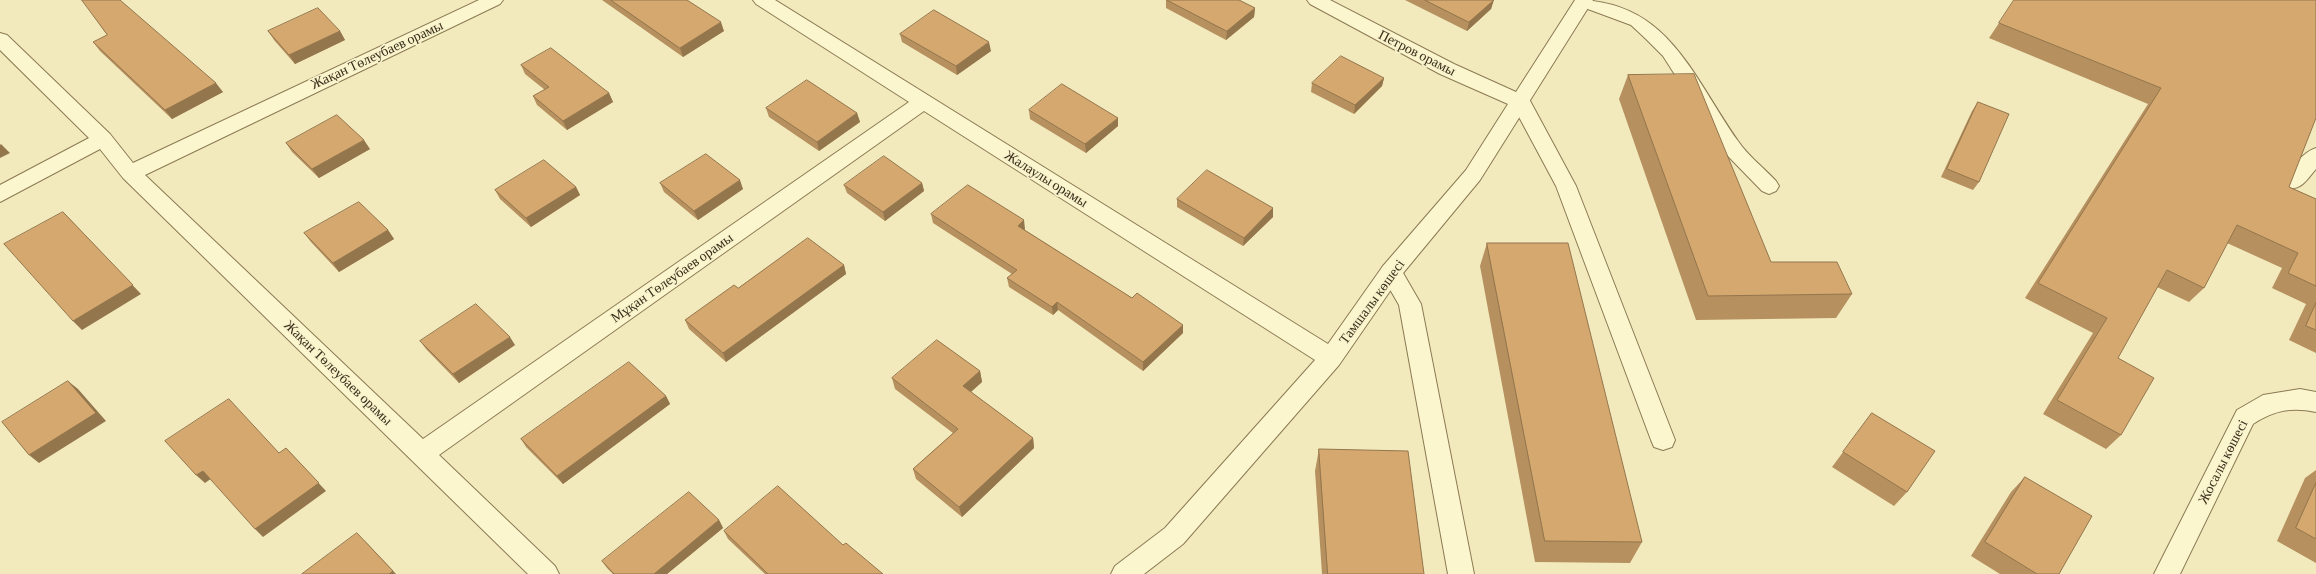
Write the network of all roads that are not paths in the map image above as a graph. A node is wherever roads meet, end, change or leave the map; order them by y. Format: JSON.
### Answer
{"nodes":[{"id":1,"x":494,"y":0,"type":"edge"},
{"id":2,"x":762,"y":0,"type":"edge"},
{"id":3,"x":1316,"y":0,"type":"edge"},
{"id":4,"x":1584,"y":0,"type":"edge"},
{"id":5,"x":0,"y":39,"type":"edge"},
{"id":6,"x":923,"y":102,"type":"junction"},
{"id":7,"x":1521,"y":102,"type":"junction"},
{"id":8,"x":103,"y":139,"type":"junction"},
{"id":9,"x":2316,"y":155,"type":"edge"},
{"id":10,"x":130,"y":173,"type":"junction"},
{"id":11,"x":2293,"y":182,"type":"edge"},
{"id":12,"x":1769,"y":186,"type":"dead end"},
{"id":13,"x":0,"y":194,"type":"edge"},
{"id":14,"x":1391,"y":272,"type":"junction"},
{"id":15,"x":1331,"y":358,"type":"junction"},
{"id":16,"x":2316,"y":402,"type":"edge"},
{"id":17,"x":1663,"y":440,"type":"dead end"},
{"id":18,"x":421,"y":454,"type":"junction"},
{"id":19,"x":546,"y":574,"type":"edge"},
{"id":20,"x":1124,"y":574,"type":"edge"},
{"id":21,"x":1461,"y":574,"type":"edge"},
{"id":22,"x":2167,"y":574,"type":"edge"}],
"edges":[{"from":1,"to":10,"type":"street","name":"Жақан Төлеубаев орамы"},
{"from":2,"to":6,"type":"street","name":"Жалаулы орамы"},
{"from":3,"to":7,"type":"street","name":"Петров орамы"},
{"from":4,"to":7,"type":"street","name":"Тамшалы көшесі"},
{"from":4,"to":12,"type":"street"},
{"from":5,"to":8,"type":"street","name":"Жақан Төлеубаев орамы"},
{"from":6,"to":15,"type":"street","name":"Жалаулы орамы"},
{"from":6,"to":18,"type":"street","name":"Мұқан Төлеубаев орамы"},
{"from":7,"to":14,"type":"street","name":"Тамшалы көшесі"},
{"from":7,"to":17,"type":"street"},
{"from":8,"to":10,"type":"street","name":"Жақан Төлеубаев орамы"},
{"from":8,"to":13,"type":"street"},
{"from":9,"to":11,"type":"street"},
{"from":10,"to":18,"type":"street","name":"Жақан Төлеубаев орамы"},
{"from":14,"to":15,"type":"street","name":"Тамшалы көшесі"},
{"from":14,"to":21,"type":"street"},
{"from":15,"to":20,"type":"street","name":"Тамшалы көшесі"},
{"from":16,"to":22,"type":"street","name":"Жосалы көшесі"},
{"from":18,"to":19,"type":"street","name":"Жақан Төлеубаев орамы"}]}
